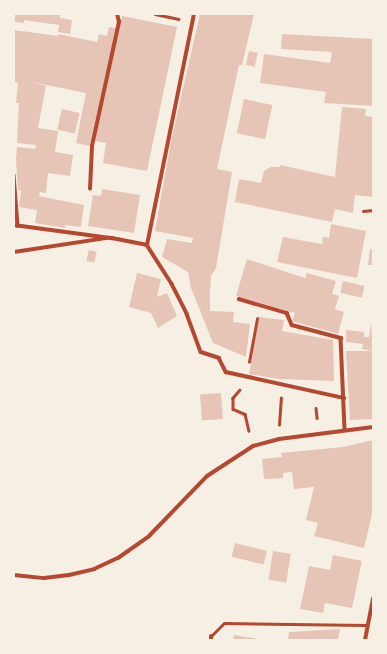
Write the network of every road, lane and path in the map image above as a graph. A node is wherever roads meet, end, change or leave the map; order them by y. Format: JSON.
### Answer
{"nodes":[{"id":1,"x":118,"y":14,"type":"edge"},
{"id":2,"x":155,"y":14,"type":"edge"},
{"id":3,"x":194,"y":14,"type":"edge"},
{"id":4,"x":192,"y":23,"type":"junction"},
{"id":5,"x":14,"y":175,"type":"edge"},
{"id":6,"x":90,"y":189,"type":"dead end"},
{"id":7,"x":373,"y":210,"type":"edge"},
{"id":8,"x":363,"y":211,"type":"dead end"},
{"id":9,"x":16,"y":225,"type":"edge"},
{"id":10,"x":112,"y":238,"type":"junction"},
{"id":11,"x":147,"y":245,"type":"junction"},
{"id":12,"x":14,"y":252,"type":"edge"},
{"id":13,"x":239,"y":299,"type":"dead end"},
{"id":14,"x":260,"y":305,"type":"junction"},
{"id":15,"x":250,"y":354,"type":"dead end"},
{"id":16,"x":240,"y":389,"type":"dead end"},
{"id":17,"x":281,"y":397,"type":"dead end"},
{"id":18,"x":344,"y":398,"type":"junction"},
{"id":19,"x":245,"y":414,"type":"dead end"},
{"id":20,"x":373,"y":427,"type":"edge"},
{"id":21,"x":345,"y":430,"type":"junction"},
{"id":22,"x":278,"y":439,"type":"junction"},
{"id":23,"x":14,"y":575,"type":"edge"},
{"id":24,"x":373,"y":599,"type":"edge"},
{"id":25,"x":367,"y":625,"type":"junction"},
{"id":26,"x":211,"y":638,"type":"edge"},
{"id":27,"x":365,"y":640,"type":"edge"}],
"edges":[{"from":1,"to":6,"type":"street"},
{"from":2,"to":4,"type":"path"},
{"from":3,"to":4,"type":"street"},
{"from":4,"to":11,"type":"street"},
{"from":5,"to":9,"type":"street"},
{"from":7,"to":8,"type":"path"},
{"from":9,"to":10,"type":"street"},
{"from":10,"to":11,"type":"street"},
{"from":10,"to":12,"type":"street"},
{"from":11,"to":18,"type":"street"},
{"from":13,"to":14,"type":"street"},
{"from":14,"to":15,"type":"path"},
{"from":14,"to":18,"type":"street"},
{"from":16,"to":19,"type":"path"},
{"from":17,"to":22,"type":"path"},
{"from":18,"to":21,"type":"street"},
{"from":20,"to":21,"type":"street"},
{"from":21,"to":22,"type":"street"},
{"from":22,"to":23,"type":"street"},
{"from":24,"to":25,"type":"street"},
{"from":25,"to":26,"type":"lane"},
{"from":25,"to":27,"type":"street"}]}
